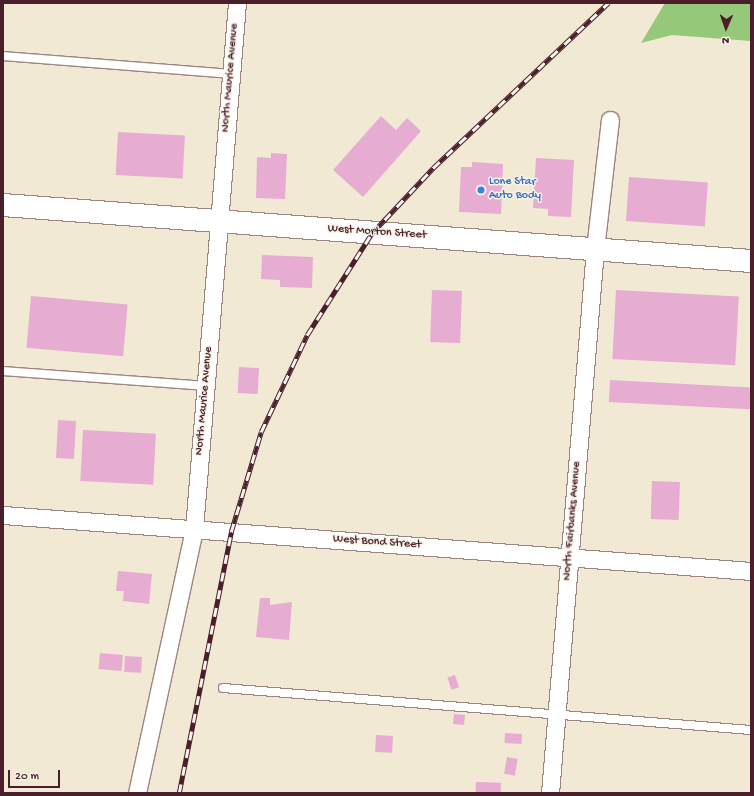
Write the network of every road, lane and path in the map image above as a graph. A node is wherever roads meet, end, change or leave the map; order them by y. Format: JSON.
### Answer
{"nodes":[{"id":1,"x":236,"y":3,"type":"edge"},
{"id":2,"x":3,"y":56,"type":"edge"},
{"id":3,"x":231,"y":74,"type":"junction"},
{"id":4,"x":610,"y":120,"type":"dead end"},
{"id":5,"x":3,"y":205,"type":"edge"},
{"id":6,"x":219,"y":222,"type":"junction"},
{"id":7,"x":595,"y":249,"type":"junction"},
{"id":8,"x":751,"y":261,"type":"edge"},
{"id":9,"x":3,"y":371,"type":"edge"},
{"id":10,"x":206,"y":386,"type":"junction"},
{"id":11,"x":3,"y":515,"type":"edge"},
{"id":12,"x":194,"y":529,"type":"junction"},
{"id":13,"x":570,"y":558,"type":"junction"},
{"id":14,"x":751,"y":571,"type":"edge"},
{"id":15,"x":223,"y":688,"type":"dead end"},
{"id":16,"x":556,"y":716,"type":"junction"},
{"id":17,"x":751,"y":730,"type":"edge"},
{"id":18,"x":137,"y":793,"type":"edge"},
{"id":19,"x":550,"y":793,"type":"edge"}],
"edges":[{"from":1,"to":3,"type":"street","name":"North Maurice Avenue"},
{"from":2,"to":3,"type":"lane"},
{"from":3,"to":6,"type":"street","name":"North Maurice Avenue"},
{"from":4,"to":7,"type":"street","name":"North Fairbanks Avenue"},
{"from":5,"to":6,"type":"main road","name":"West Morton Street"},
{"from":6,"to":7,"type":"main road","name":"West Morton Street"},
{"from":6,"to":10,"type":"street","name":"North Maurice Avenue"},
{"from":7,"to":8,"type":"main road","name":"West Morton Street"},
{"from":7,"to":13,"type":"street","name":"North Fairbanks Avenue"},
{"from":9,"to":10,"type":"lane"},
{"from":10,"to":12,"type":"street","name":"North Maurice Avenue"},
{"from":11,"to":12,"type":"street","name":"West Bond Street"},
{"from":12,"to":13,"type":"street","name":"West Bond Street"},
{"from":12,"to":18,"type":"street","name":"North Maurice Avenue"},
{"from":13,"to":14,"type":"street","name":"West Bond Street"},
{"from":13,"to":16,"type":"street","name":"North Fairbanks Avenue"},
{"from":15,"to":16,"type":"lane"},
{"from":16,"to":17,"type":"lane"},
{"from":16,"to":19,"type":"street","name":"North Fairbanks Avenue"}]}
